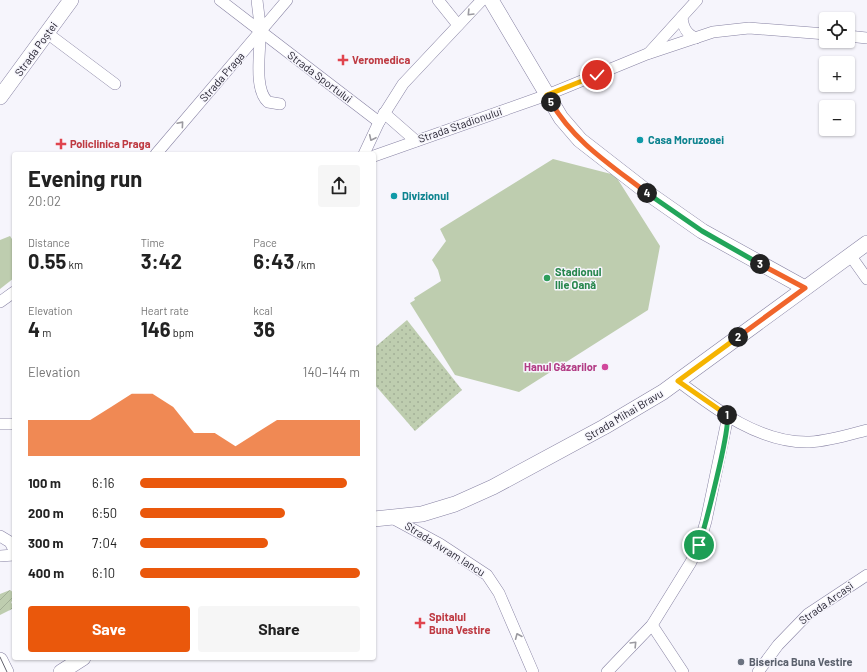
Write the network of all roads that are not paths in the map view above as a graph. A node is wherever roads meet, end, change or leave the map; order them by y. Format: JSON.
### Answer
{"nodes":[{"id":1,"x":71,"y":0,"type":"edge"},
{"id":2,"x":220,"y":0,"type":"edge"},
{"id":3,"x":257,"y":0,"type":"edge"},
{"id":4,"x":287,"y":0,"type":"edge"},
{"id":5,"x":438,"y":0,"type":"edge"},
{"id":6,"x":482,"y":0,"type":"edge"},
{"id":7,"x":491,"y":0,"type":"edge"},
{"id":8,"x":697,"y":0,"type":"edge"},
{"id":9,"x":682,"y":17,"type":"junction"},
{"id":10,"x":458,"y":25,"type":"junction"},
{"id":11,"x":261,"y":32,"type":"junction"},
{"id":12,"x":47,"y":33,"type":"junction"},
{"id":13,"x":819,"y":33,"type":"edge"},
{"id":14,"x":855,"y":37,"type":"edge"},
{"id":15,"x":696,"y":38,"type":"junction"},
{"id":16,"x":867,"y":38,"type":"edge"},
{"id":17,"x":647,"y":54,"type":"junction"},
{"id":18,"x":116,"y":84,"type":"dead end"},
{"id":19,"x":547,"y":95,"type":"junction"},
{"id":20,"x":0,"y":98,"type":"edge"},
{"id":21,"x":280,"y":104,"type":"dead end"},
{"id":22,"x":382,"y":117,"type":"junction"},
{"id":23,"x":416,"y":141,"type":"junction"},
{"id":24,"x":158,"y":152,"type":"edge"},
{"id":25,"x":365,"y":152,"type":"edge"},
{"id":26,"x":376,"y":155,"type":"edge"},
{"id":27,"x":867,"y":243,"type":"edge"},
{"id":28,"x":850,"y":256,"type":"junction"},
{"id":29,"x":867,"y":279,"type":"edge"},
{"id":30,"x":805,"y":288,"type":"junction"},
{"id":31,"x":12,"y":293,"type":"edge"},
{"id":32,"x":0,"y":302,"type":"edge"},
{"id":33,"x":678,"y":381,"type":"junction"},
{"id":34,"x":728,"y":416,"type":"junction"},
{"id":35,"x":0,"y":424,"type":"edge"},
{"id":36,"x":12,"y":424,"type":"edge"},
{"id":37,"x":867,"y":430,"type":"edge"},
{"id":38,"x":392,"y":518,"type":"junction"},
{"id":39,"x":376,"y":519,"type":"edge"},
{"id":40,"x":0,"y":536,"type":"edge"},
{"id":41,"x":12,"y":546,"type":"edge"},
{"id":42,"x":12,"y":555,"type":"edge"},
{"id":43,"x":0,"y":556,"type":"edge"},
{"id":44,"x":867,"y":575,"type":"edge"},
{"id":45,"x":652,"y":625,"type":"junction"},
{"id":46,"x":0,"y":660,"type":"edge"},
{"id":47,"x":80,"y":660,"type":"edge"},
{"id":48,"x":6,"y":672,"type":"edge"},
{"id":49,"x":61,"y":672,"type":"edge"},
{"id":50,"x":533,"y":672,"type":"edge"},
{"id":51,"x":607,"y":672,"type":"edge"},
{"id":52,"x":683,"y":672,"type":"edge"},
{"id":53,"x":758,"y":672,"type":"edge"}],
"edges":[{"from":1,"to":12,"type":"main road","name":"Strada Poștei"},
{"from":2,"to":11,"type":"street","name":"Strada Sportului"},
{"from":3,"to":11,"type":"street"},
{"from":4,"to":11,"type":"street","name":"Strada Praga"},
{"from":5,"to":10,"type":"street"},
{"from":6,"to":10,"type":"street","one_way":true},
{"from":7,"to":19,"type":"main road"},
{"from":8,"to":9,"type":"street"},
{"from":9,"to":15,"type":"street"},
{"from":9,"to":17,"type":"street"},
{"from":10,"to":22,"type":"street"},
{"from":11,"to":21,"type":"street"},
{"from":11,"to":22,"type":"street","name":"Strada Sportului"},
{"from":24,"to":11,"type":"street","name":"Strada Praga","one_way":true},
{"from":12,"to":18,"type":"street"},
{"from":12,"to":20,"type":"main road","name":"Strada Poștei"},
{"from":13,"to":15,"type":"street","name":"Strada Stadionului"},
{"from":14,"to":16,"type":"street"},
{"from":15,"to":17,"type":"street","name":"Strada Stadionului"},
{"from":17,"to":19,"type":"street","name":"Strada Stadionului"},
{"from":19,"to":23,"type":"street","name":"Strada Stadionului"},
{"from":19,"to":30,"type":"main road"},
{"from":22,"to":23,"type":"street","name":"Strada Sportului"},
{"from":22,"to":25,"type":"street","one_way":true},
{"from":23,"to":26,"type":"street","name":"Strada Stadionului"},
{"from":27,"to":28,"type":"main road","name":"Strada Mihai Bravu"},
{"from":28,"to":29,"type":"street"},
{"from":28,"to":30,"type":"main road","name":"Strada Mihai Bravu"},
{"from":30,"to":33,"type":"main road","name":"Strada Mihai Bravu"},
{"from":31,"to":32,"type":"street"},
{"from":33,"to":34,"type":"street"},
{"from":33,"to":38,"type":"main road","name":"Strada Mihai Bravu"},
{"from":34,"to":37,"type":"street"},
{"from":34,"to":45,"type":"street"},
{"from":35,"to":36,"type":"street"},
{"from":38,"to":39,"type":"main road","name":"Strada Mihai Bravu"},
{"from":50,"to":38,"type":"street","name":"Strada Avram Iancu","one_way":true},
{"from":40,"to":41,"type":"street"},
{"from":42,"to":43,"type":"street"},
{"from":44,"to":53,"type":"street","name":"Strada Arcași"},
{"from":51,"to":45,"type":"street","one_way":true},
{"from":45,"to":52,"type":"street"},
{"from":46,"to":48,"type":"main road"},
{"from":47,"to":49,"type":"main road"}]}
